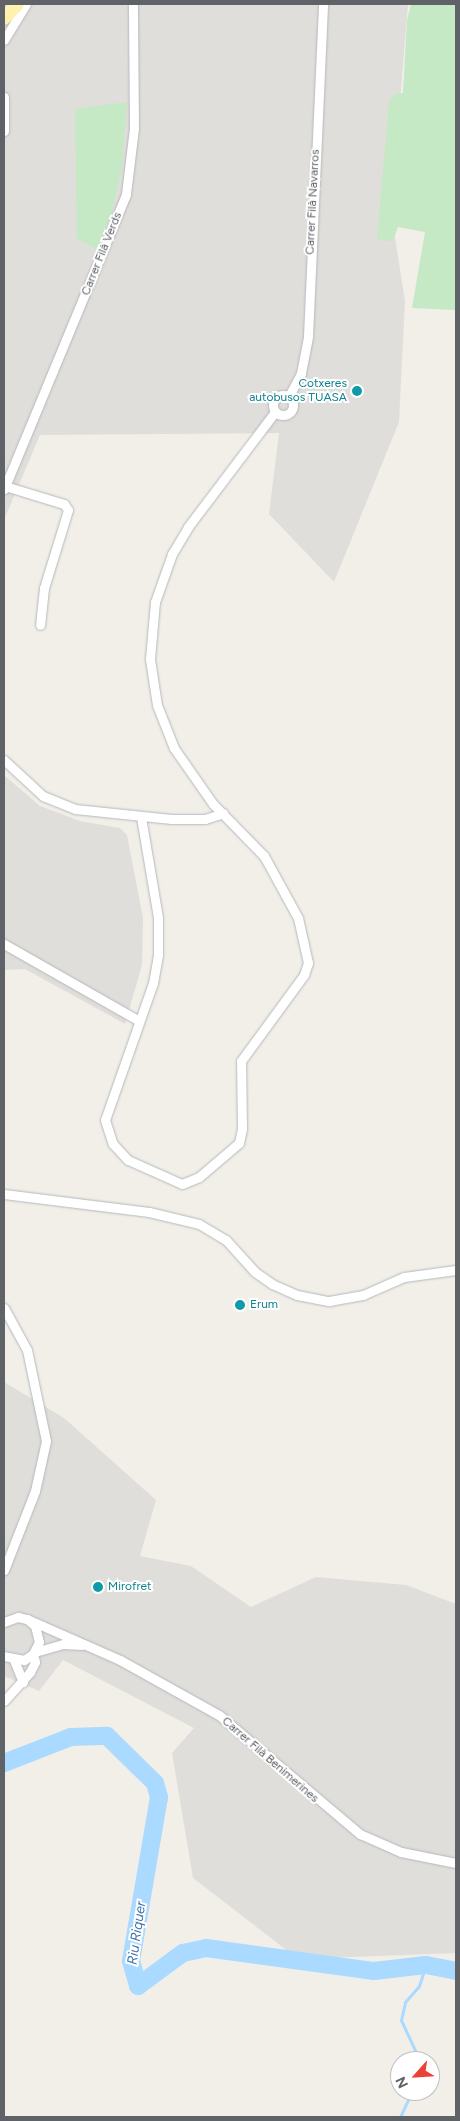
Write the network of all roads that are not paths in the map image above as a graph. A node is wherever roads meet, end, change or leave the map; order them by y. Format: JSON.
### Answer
{"nodes":[{"id":1,"x":17,"y":4,"type":"edge"},
{"id":2,"x":26,"y":4,"type":"edge"},
{"id":3,"x":133,"y":4,"type":"edge"},
{"id":4,"x":323,"y":4,"type":"edge"},
{"id":5,"x":4,"y":18,"type":"edge"},
{"id":6,"x":4,"y":40,"type":"edge"},
{"id":7,"x":4,"y":97,"type":"edge"},
{"id":8,"x":4,"y":131,"type":"edge"},
{"id":9,"x":289,"y":396,"type":"junction"},
{"id":10,"x":275,"y":412,"type":"junction"},
{"id":11,"x":4,"y":488,"type":"edge"},
{"id":12,"x":40,"y":625,"type":"dead end"},
{"id":13,"x":4,"y":760,"type":"edge"},
{"id":14,"x":223,"y":814,"type":"junction"},
{"id":15,"x":142,"y":818,"type":"junction"},
{"id":16,"x":4,"y":944,"type":"edge"},
{"id":17,"x":138,"y":1020,"type":"junction"},
{"id":18,"x":4,"y":1194,"type":"edge"},
{"id":19,"x":456,"y":1270,"type":"edge"},
{"id":20,"x":4,"y":1308,"type":"edge"},
{"id":21,"x":4,"y":1570,"type":"edge"},
{"id":22,"x":4,"y":1614,"type":"edge"},
{"id":23,"x":22,"y":1618,"type":"junction"},
{"id":24,"x":4,"y":1622,"type":"edge"},
{"id":25,"x":87,"y":1645,"type":"junction"},
{"id":26,"x":34,"y":1653,"type":"junction"},
{"id":27,"x":4,"y":1656,"type":"edge"},
{"id":28,"x":14,"y":1660,"type":"junction"},
{"id":29,"x":23,"y":1682,"type":"junction"},
{"id":30,"x":4,"y":1701,"type":"edge"},
{"id":31,"x":456,"y":1863,"type":"edge"}],
"edges":[{"from":1,"to":5,"type":"main road"},
{"from":2,"to":6,"type":"street"},
{"from":3,"to":11,"type":"street","name":"Carrer Filà Verds"},
{"from":4,"to":9,"type":"street","name":"Carrer Filà Navarros"},
{"from":7,"to":8,"type":"street"},
{"from":9,"to":10,"type":"street","name":"Carrer Filà Navarros"},
{"from":9,"to":10,"type":"street","name":"Carrer Filà Navarros"},
{"from":10,"to":14,"type":"street"},
{"from":11,"to":12,"type":"street"},
{"from":13,"to":15,"type":"street"},
{"from":14,"to":15,"type":"street"},
{"from":14,"to":17,"type":"street"},
{"from":15,"to":17,"type":"street"},
{"from":16,"to":17,"type":"street"},
{"from":18,"to":19,"type":"street"},
{"from":20,"to":21,"type":"street"},
{"from":22,"to":23,"type":"street","name":"Carrer Filà Benimerines"},
{"from":23,"to":24,"type":"street"},
{"from":23,"to":25,"type":"street","name":"Carrer Filà Benimerines"},
{"from":23,"to":26,"type":"street"},
{"from":25,"to":26,"type":"street","name":"Carrer Filà Benimerines"},
{"from":25,"to":31,"type":"street","name":"Carrer Filà Benimerines"},
{"from":26,"to":28,"type":"street","name":"Carrer Filà Benimerines"},
{"from":26,"to":29,"type":"street"},
{"from":27,"to":28,"type":"street"},
{"from":28,"to":29,"type":"street"},
{"from":29,"to":30,"type":"street"}]}
